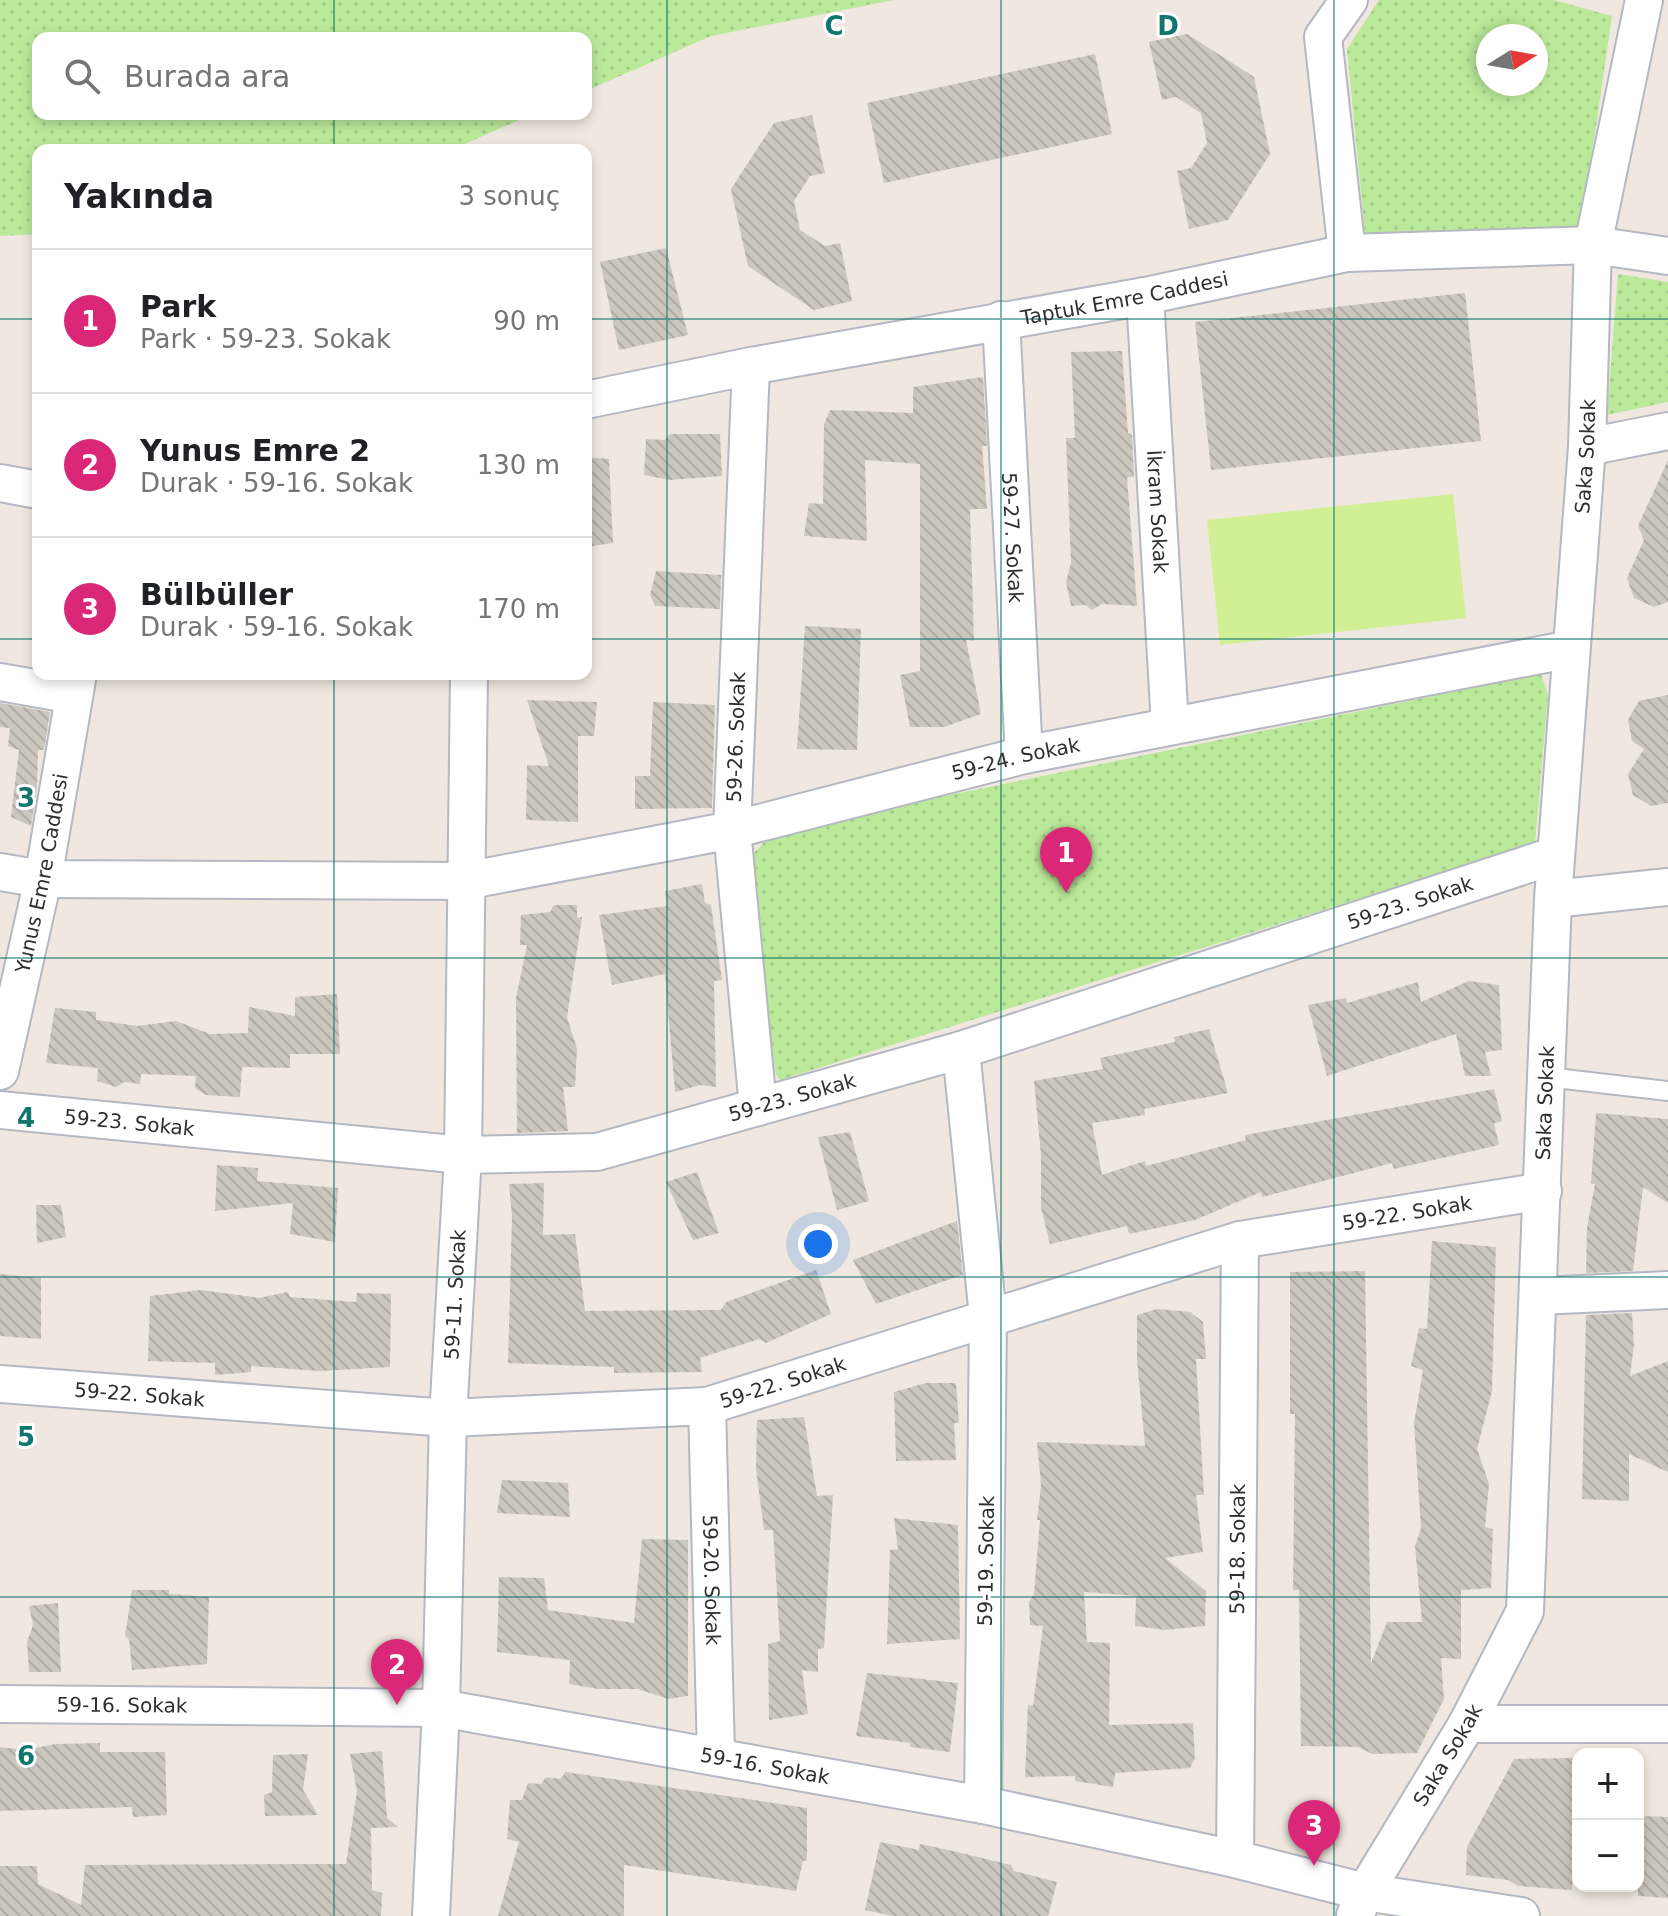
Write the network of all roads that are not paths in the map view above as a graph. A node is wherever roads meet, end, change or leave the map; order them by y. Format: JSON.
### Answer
{"nodes":[{"id":1,"x":1349,"y":0,"type":"edge"},
{"id":2,"x":1644,"y":0,"type":"edge"},
{"id":3,"x":1593,"y":245,"type":"junction"},
{"id":4,"x":1347,"y":253,"type":"junction"},
{"id":5,"x":1668,"y":256,"type":"edge"},
{"id":6,"x":1145,"y":296,"type":"junction"},
{"id":7,"x":1001,"y":320,"type":"junction"},
{"id":8,"x":751,"y":366,"type":"junction"},
{"id":9,"x":592,"y":399,"type":"edge"},
{"id":10,"x":1668,"y":431,"type":"edge"},
{"id":11,"x":1587,"y":447,"type":"junction"},
{"id":12,"x":0,"y":483,"type":"edge"},
{"id":13,"x":32,"y":489,"type":"edge"},
{"id":14,"x":1571,"y":649,"type":"junction"},
{"id":15,"x":469,"y":680,"type":"edge"},
{"id":16,"x":0,"y":682,"type":"edge"},
{"id":17,"x":76,"y":684,"type":"edge"},
{"id":18,"x":1170,"y":726,"type":"junction"},
{"id":19,"x":1024,"y":755,"type":"junction"},
{"id":20,"x":732,"y":830,"type":"junction"},
{"id":21,"x":1556,"y":855,"type":"junction"},
{"id":22,"x":0,"y":872,"type":"edge"},
{"id":23,"x":43,"y":879,"type":"junction"},
{"id":24,"x":465,"y":881,"type":"junction"},
{"id":25,"x":1668,"y":887,"type":"edge"},
{"id":26,"x":1553,"y":899,"type":"junction"},
{"id":27,"x":961,"y":1050,"type":"junction"},
{"id":28,"x":0,"y":1071,"type":"edge"},
{"id":29,"x":1547,"y":1077,"type":"junction"},
{"id":30,"x":1668,"y":1091,"type":"edge"},
{"id":31,"x":758,"y":1107,"type":"junction"},
{"id":32,"x":0,"y":1110,"type":"edge"},
{"id":33,"x":463,"y":1155,"type":"junction"},
{"id":34,"x":1543,"y":1191,"type":"junction"},
{"id":35,"x":1240,"y":1240,"type":"junction"},
{"id":36,"x":1668,"y":1290,"type":"edge"},
{"id":37,"x":1539,"y":1296,"type":"junction"},
{"id":38,"x":988,"y":1317,"type":"junction"},
{"id":39,"x":0,"y":1384,"type":"edge"},
{"id":40,"x":707,"y":1406,"type":"junction"},
{"id":41,"x":448,"y":1418,"type":"junction"},
{"id":42,"x":0,"y":1704,"type":"edge"},
{"id":43,"x":441,"y":1708,"type":"junction"},
{"id":44,"x":1467,"y":1724,"type":"junction"},
{"id":45,"x":1668,"y":1724,"type":"edge"},
{"id":46,"x":716,"y":1755,"type":"junction"},
{"id":47,"x":983,"y":1805,"type":"junction"},
{"id":48,"x":1235,"y":1859,"type":"junction"},
{"id":49,"x":1360,"y":1904,"type":"edge"},
{"id":50,"x":431,"y":1916,"type":"edge"},
{"id":51,"x":1521,"y":1916,"type":"edge"}],
"edges":[{"from":1,"to":4,"type":"street"},
{"from":2,"to":3,"type":"street","name":"Saka Sokak"},
{"from":3,"to":4,"type":"street","name":"Taptuk Emre Caddesi"},
{"from":3,"to":5,"type":"street","name":"Taptuk Emre Caddesi"},
{"from":3,"to":11,"type":"street","name":"Saka Sokak"},
{"from":4,"to":6,"type":"street","name":"Taptuk Emre Caddesi"},
{"from":6,"to":7,"type":"street","name":"Taptuk Emre Caddesi"},
{"from":6,"to":18,"type":"street","name":"İkram Sokak"},
{"from":7,"to":8,"type":"street","name":"Taptuk Emre Caddesi"},
{"from":7,"to":19,"type":"street","name":"59-27. Sokak"},
{"from":8,"to":9,"type":"street","name":"Taptuk Emre Caddesi"},
{"from":8,"to":20,"type":"street","name":"59-26. Sokak"},
{"from":10,"to":11,"type":"street"},
{"from":11,"to":14,"type":"street","name":"Saka Sokak"},
{"from":12,"to":13,"type":"street"},
{"from":14,"to":18,"type":"street","name":"59-24. Sokak"},
{"from":14,"to":21,"type":"street","name":"Saka Sokak"},
{"from":15,"to":24,"type":"street","name":"59-11. Sokak"},
{"from":16,"to":17,"type":"street"},
{"from":17,"to":23,"type":"street","name":"Yunus Emre Caddesi"},
{"from":18,"to":19,"type":"street","name":"59-24. Sokak"},
{"from":19,"to":20,"type":"street","name":"59-24. Sokak"},
{"from":20,"to":24,"type":"street","name":"59-24. Sokak"},
{"from":20,"to":31,"type":"street","name":"59-26. Sokak"},
{"from":21,"to":26,"type":"street","name":"Saka Sokak"},
{"from":21,"to":27,"type":"street","name":"59-23. Sokak"},
{"from":22,"to":23,"type":"street"},
{"from":23,"to":24,"type":"street"},
{"from":23,"to":28,"type":"street","name":"Yunus Emre Caddesi"},
{"from":24,"to":33,"type":"street","name":"59-11. Sokak"},
{"from":25,"to":26,"type":"street"},
{"from":26,"to":29,"type":"street","name":"Saka Sokak"},
{"from":27,"to":31,"type":"street","name":"59-23. Sokak"},
{"from":27,"to":38,"type":"street","name":"59-19. Sokak"},
{"from":29,"to":30,"type":"lane"},
{"from":29,"to":34,"type":"street","name":"Saka Sokak"},
{"from":31,"to":33,"type":"street","name":"59-23. Sokak"},
{"from":32,"to":33,"type":"street","name":"59-23. Sokak"},
{"from":33,"to":41,"type":"street","name":"59-11. Sokak"},
{"from":34,"to":35,"type":"street","name":"59-22. Sokak"},
{"from":34,"to":37,"type":"street","name":"Saka Sokak"},
{"from":35,"to":38,"type":"street","name":"59-22. Sokak"},
{"from":35,"to":48,"type":"street","name":"59-18. Sokak"},
{"from":36,"to":37,"type":"street"},
{"from":37,"to":44,"type":"street","name":"Saka Sokak"},
{"from":38,"to":40,"type":"street","name":"59-22. Sokak"},
{"from":38,"to":47,"type":"street","name":"59-19. Sokak"},
{"from":39,"to":41,"type":"street","name":"59-22. Sokak"},
{"from":40,"to":41,"type":"street","name":"59-22. Sokak"},
{"from":40,"to":46,"type":"street","name":"59-20. Sokak"},
{"from":41,"to":43,"type":"street","name":"59-11. Sokak"},
{"from":42,"to":43,"type":"street","name":"59-16. Sokak"},
{"from":43,"to":46,"type":"street","name":"59-16. Sokak"},
{"from":43,"to":50,"type":"street","name":"59-11. Sokak"},
{"from":44,"to":45,"type":"street"},
{"from":44,"to":49,"type":"street","name":"Saka Sokak"},
{"from":46,"to":47,"type":"street","name":"59-16. Sokak"},
{"from":47,"to":48,"type":"street","name":"59-16. Sokak"},
{"from":48,"to":49,"type":"street","name":"59-16. Sokak"},
{"from":49,"to":51,"type":"street","name":"59-16. Sokak"}]}
